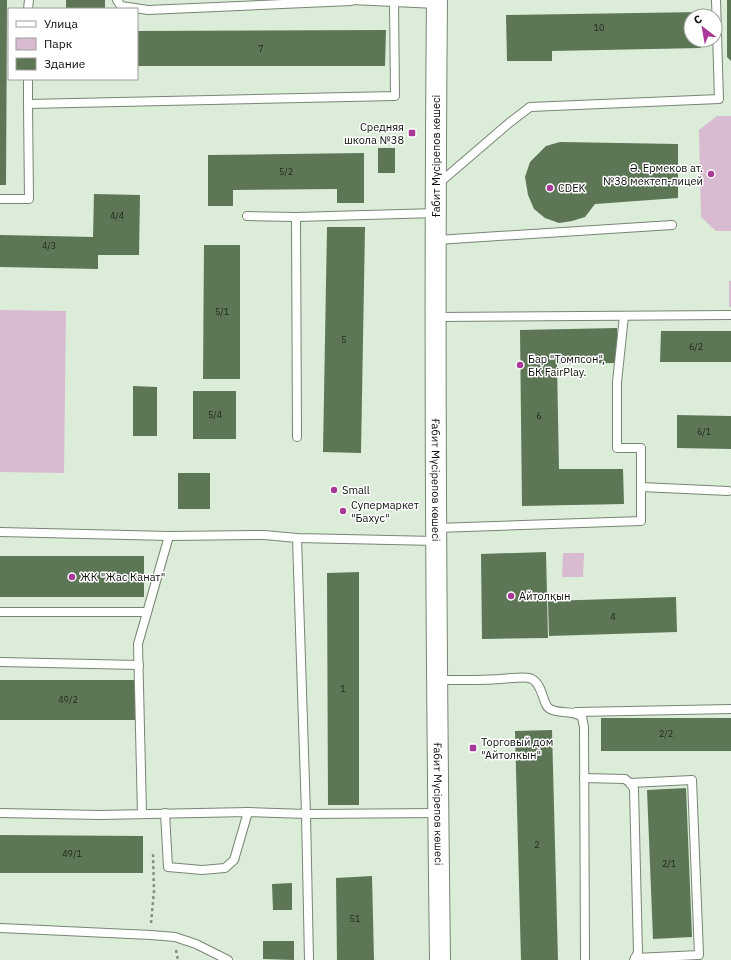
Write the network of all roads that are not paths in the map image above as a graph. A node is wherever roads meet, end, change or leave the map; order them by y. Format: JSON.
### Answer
{"nodes":[{"id":1,"x":117,"y":0,"type":"edge"},
{"id":2,"x":351,"y":0,"type":"edge"},
{"id":3,"x":716,"y":0,"type":"edge"},
{"id":4,"x":283,"y":2,"type":"edge"},
{"id":5,"x":394,"y":2,"type":"junction"},
{"id":6,"x":437,"y":2,"type":"edge"},
{"id":7,"x":134,"y":8,"type":"edge"},
{"id":8,"x":138,"y":9,"type":"edge"},
{"id":9,"x":28,"y":80,"type":"edge"},
{"id":10,"x":28,"y":104,"type":"junction"},
{"id":11,"x":436,"y":186,"type":"junction"},
{"id":12,"x":0,"y":199,"type":"edge"},
{"id":13,"x":436,"y":213,"type":"junction"},
{"id":14,"x":247,"y":216,"type":"dead end"},
{"id":15,"x":296,"y":217,"type":"junction"},
{"id":16,"x":672,"y":225,"type":"dead end"},
{"id":17,"x":436,"y":240,"type":"junction"},
{"id":18,"x":731,"y":315,"type":"edge"},
{"id":19,"x":624,"y":316,"type":"junction"},
{"id":20,"x":436,"y":317,"type":"junction"},
{"id":21,"x":296,"y":437,"type":"dead end"},
{"id":22,"x":641,"y":486,"type":"junction"},
{"id":23,"x":728,"y":491,"type":"dead end"},
{"id":24,"x":0,"y":532,"type":"edge"},
{"id":25,"x":436,"y":534,"type":"junction"},
{"id":26,"x":169,"y":536,"type":"junction"},
{"id":27,"x":297,"y":538,"type":"junction"},
{"id":28,"x":0,"y":612,"type":"edge"},
{"id":29,"x":147,"y":612,"type":"junction"},
{"id":30,"x":0,"y":662,"type":"edge"},
{"id":31,"x":139,"y":665,"type":"junction"},
{"id":32,"x":437,"y":680,"type":"junction"},
{"id":33,"x":731,"y":709,"type":"edge"},
{"id":34,"x":576,"y":712,"type":"junction"},
{"id":35,"x":584,"y":778,"type":"junction"},
{"id":36,"x":630,"y":783,"type":"junction"},
{"id":37,"x":248,"y":812,"type":"junction"},
{"id":38,"x":438,"y":812,"type":"junction"},
{"id":39,"x":0,"y":813,"type":"edge"},
{"id":40,"x":142,"y":814,"type":"junction"},
{"id":41,"x":165,"y":814,"type":"junction"},
{"id":42,"x":306,"y":814,"type":"junction"},
{"id":43,"x":0,"y":928,"type":"edge"},
{"id":44,"x":634,"y":959,"type":"edge"},
{"id":45,"x":228,"y":960,"type":"edge"},
{"id":46,"x":309,"y":960,"type":"edge"},
{"id":47,"x":440,"y":960,"type":"edge"},
{"id":48,"x":585,"y":960,"type":"edge"}],
"edges":[{"from":1,"to":7,"type":"lane"},
{"from":2,"to":4,"type":"lane"},
{"from":2,"to":5,"type":"lane"},
{"from":3,"to":11,"type":"lane"},
{"from":4,"to":8,"type":"lane"},
{"from":5,"to":6,"type":"lane"},
{"from":5,"to":10,"type":"lane"},
{"from":6,"to":11,"type":"street","name":"Ғабит Мүсірепов көшесі"},
{"from":9,"to":10,"type":"lane"},
{"from":10,"to":12,"type":"lane"},
{"from":11,"to":13,"type":"street","name":"Ғабит Мүсірепов көшесі"},
{"from":13,"to":15,"type":"lane"},
{"from":13,"to":17,"type":"street","name":"Ғабит Мүсірепов көшесі"},
{"from":14,"to":15,"type":"lane"},
{"from":15,"to":21,"type":"lane"},
{"from":16,"to":17,"type":"lane"},
{"from":17,"to":20,"type":"street","name":"Ғабит Мүсірепов көшесі"},
{"from":18,"to":19,"type":"lane"},
{"from":19,"to":20,"type":"lane"},
{"from":19,"to":22,"type":"lane"},
{"from":20,"to":25,"type":"street","name":"Ғабит Мүсірепов көшесі"},
{"from":22,"to":23,"type":"lane"},
{"from":22,"to":25,"type":"lane"},
{"from":24,"to":26,"type":"lane"},
{"from":25,"to":27,"type":"lane"},
{"from":25,"to":32,"type":"street","name":"Ғабит Мүсірепов көшесі"},
{"from":26,"to":27,"type":"lane"},
{"from":26,"to":29,"type":"lane"},
{"from":27,"to":42,"type":"lane"},
{"from":28,"to":29,"type":"lane"},
{"from":29,"to":31,"type":"lane"},
{"from":30,"to":31,"type":"lane"},
{"from":31,"to":40,"type":"lane"},
{"from":32,"to":34,"type":"lane"},
{"from":32,"to":38,"type":"street","name":"Ғабит Мүсірепов көшесі"},
{"from":33,"to":34,"type":"lane"},
{"from":34,"to":35,"type":"lane"},
{"from":35,"to":36,"type":"lane"},
{"from":35,"to":48,"type":"lane"},
{"from":36,"to":44,"type":"lane"},
{"from":36,"to":44,"type":"lane"},
{"from":37,"to":41,"type":"lane"},
{"from":37,"to":41,"type":"lane"},
{"from":37,"to":42,"type":"lane"},
{"from":38,"to":42,"type":"lane"},
{"from":38,"to":47,"type":"street","name":"Ғабит Мүсірепов көшесі"},
{"from":39,"to":40,"type":"lane"},
{"from":40,"to":41,"type":"lane"},
{"from":42,"to":46,"type":"lane"},
{"from":43,"to":45,"type":"lane"}]}
